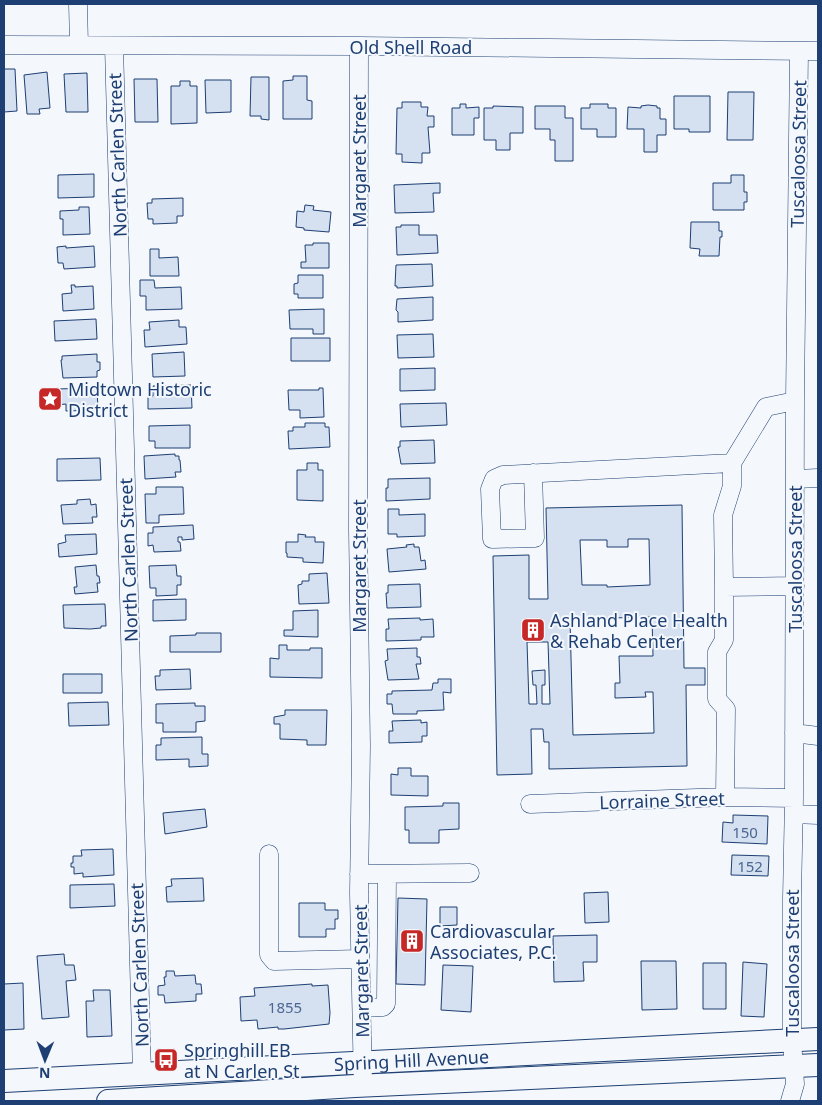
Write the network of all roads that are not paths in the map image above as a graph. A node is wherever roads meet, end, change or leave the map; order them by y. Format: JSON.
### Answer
{"nodes":[{"id":1,"x":78,"y":4,"type":"edge"},
{"id":2,"x":4,"y":45,"type":"edge"},
{"id":3,"x":79,"y":45,"type":"junction"},
{"id":4,"x":114,"y":46,"type":"junction"},
{"id":5,"x":359,"y":46,"type":"junction"},
{"id":6,"x":799,"y":51,"type":"junction"},
{"id":7,"x":818,"y":51,"type":"edge"},
{"id":8,"x":795,"y":401,"type":"junction"},
{"id":9,"x":732,"y":463,"type":"junction"},
{"id":10,"x":534,"y":473,"type":"dead end"},
{"id":11,"x":818,"y":478,"type":"edge"},
{"id":12,"x":796,"y":479,"type":"junction"},
{"id":13,"x":795,"y":586,"type":"junction"},
{"id":14,"x":724,"y":587,"type":"junction"},
{"id":15,"x":794,"y":733,"type":"junction"},
{"id":16,"x":818,"y":736,"type":"edge"},
{"id":17,"x":726,"y":798,"type":"junction"},
{"id":18,"x":530,"y":804,"type":"dead end"},
{"id":19,"x":794,"y":806,"type":"junction"},
{"id":20,"x":818,"y":815,"type":"edge"},
{"id":21,"x":269,"y":854,"type":"dead end"},
{"id":22,"x":470,"y":873,"type":"dead end"},
{"id":23,"x":359,"y":874,"type":"junction"},
{"id":24,"x":387,"y":874,"type":"junction"},
{"id":25,"x":387,"y":940,"type":"junction"},
{"id":26,"x":360,"y":941,"type":"junction"},
{"id":27,"x":360,"y":959,"type":"junction"},
{"id":28,"x":362,"y":1008,"type":"junction"},
{"id":29,"x":818,"y":1038,"type":"edge"},
{"id":30,"x":792,"y":1040,"type":"junction"},
{"id":31,"x":363,"y":1062,"type":"junction"},
{"id":32,"x":818,"y":1065,"type":"edge"},
{"id":33,"x":794,"y":1066,"type":"junction"},
{"id":34,"x":142,"y":1074,"type":"junction"},
{"id":35,"x":4,"y":1081,"type":"edge"},
{"id":36,"x":363,"y":1086,"type":"junction"},
{"id":37,"x":108,"y":1101,"type":"edge"},
{"id":38,"x":790,"y":1101,"type":"edge"}],
"edges":[{"from":1,"to":3,"type":"street"},
{"from":2,"to":3,"type":"street","name":"Old Shell Road"},
{"from":3,"to":4,"type":"street","name":"Old Shell Road"},
{"from":4,"to":5,"type":"street","name":"Old Shell Road"},
{"from":4,"to":34,"type":"street","name":"North Carlen Street"},
{"from":5,"to":6,"type":"street","name":"Old Shell Road"},
{"from":5,"to":23,"type":"street","name":"Margaret Street"},
{"from":6,"to":7,"type":"street","name":"Old Shell Road"},
{"from":6,"to":8,"type":"street","name":"Tuscaloosa Street"},
{"from":8,"to":9,"type":"street"},
{"from":8,"to":12,"type":"street","name":"Tuscaloosa Street"},
{"from":9,"to":10,"type":"street"},
{"from":9,"to":14,"type":"street"},
{"from":11,"to":12,"type":"street"},
{"from":12,"to":13,"type":"street","name":"Tuscaloosa Street"},
{"from":13,"to":14,"type":"street"},
{"from":13,"to":15,"type":"street","name":"Tuscaloosa Street"},
{"from":14,"to":17,"type":"street"},
{"from":15,"to":16,"type":"street"},
{"from":15,"to":19,"type":"street","name":"Tuscaloosa Street"},
{"from":17,"to":18,"type":"street","name":"Lorraine Street"},
{"from":17,"to":19,"type":"street","name":"Lorraine Street"},
{"from":19,"to":20,"type":"street","name":"Lorraine Street"},
{"from":19,"to":30,"type":"street","name":"Tuscaloosa Street"},
{"from":21,"to":27,"type":"street"},
{"from":22,"to":24,"type":"street"},
{"from":23,"to":24,"type":"street"},
{"from":23,"to":26,"type":"street","name":"Margaret Street"},
{"from":24,"to":25,"type":"street"},
{"from":25,"to":26,"type":"street"},
{"from":25,"to":28,"type":"street"},
{"from":26,"to":27,"type":"street","name":"Margaret Street"},
{"from":27,"to":28,"type":"street","name":"Margaret Street"},
{"from":28,"to":31,"type":"street","name":"Margaret Street"},
{"from":29,"to":30,"type":"main road","name":"Spring Hill Avenue"},
{"from":30,"to":31,"type":"main road","name":"Spring Hill Avenue"},
{"from":30,"to":33,"type":"street","name":"Tuscaloosa Street"},
{"from":31,"to":34,"type":"main road","name":"Spring Hill Avenue"},
{"from":31,"to":36,"type":"street","name":"Margaret Street"},
{"from":32,"to":33,"type":"main road","name":"Spring Hill Avenue"},
{"from":33,"to":36,"type":"main road","name":"Spring Hill Avenue"},
{"from":33,"to":38,"type":"street","name":"Tuscaloosa Street"},
{"from":34,"to":35,"type":"main road","name":"Spring Hill Avenue"},
{"from":36,"to":37,"type":"main road","name":"Spring Hill Avenue"}]}
